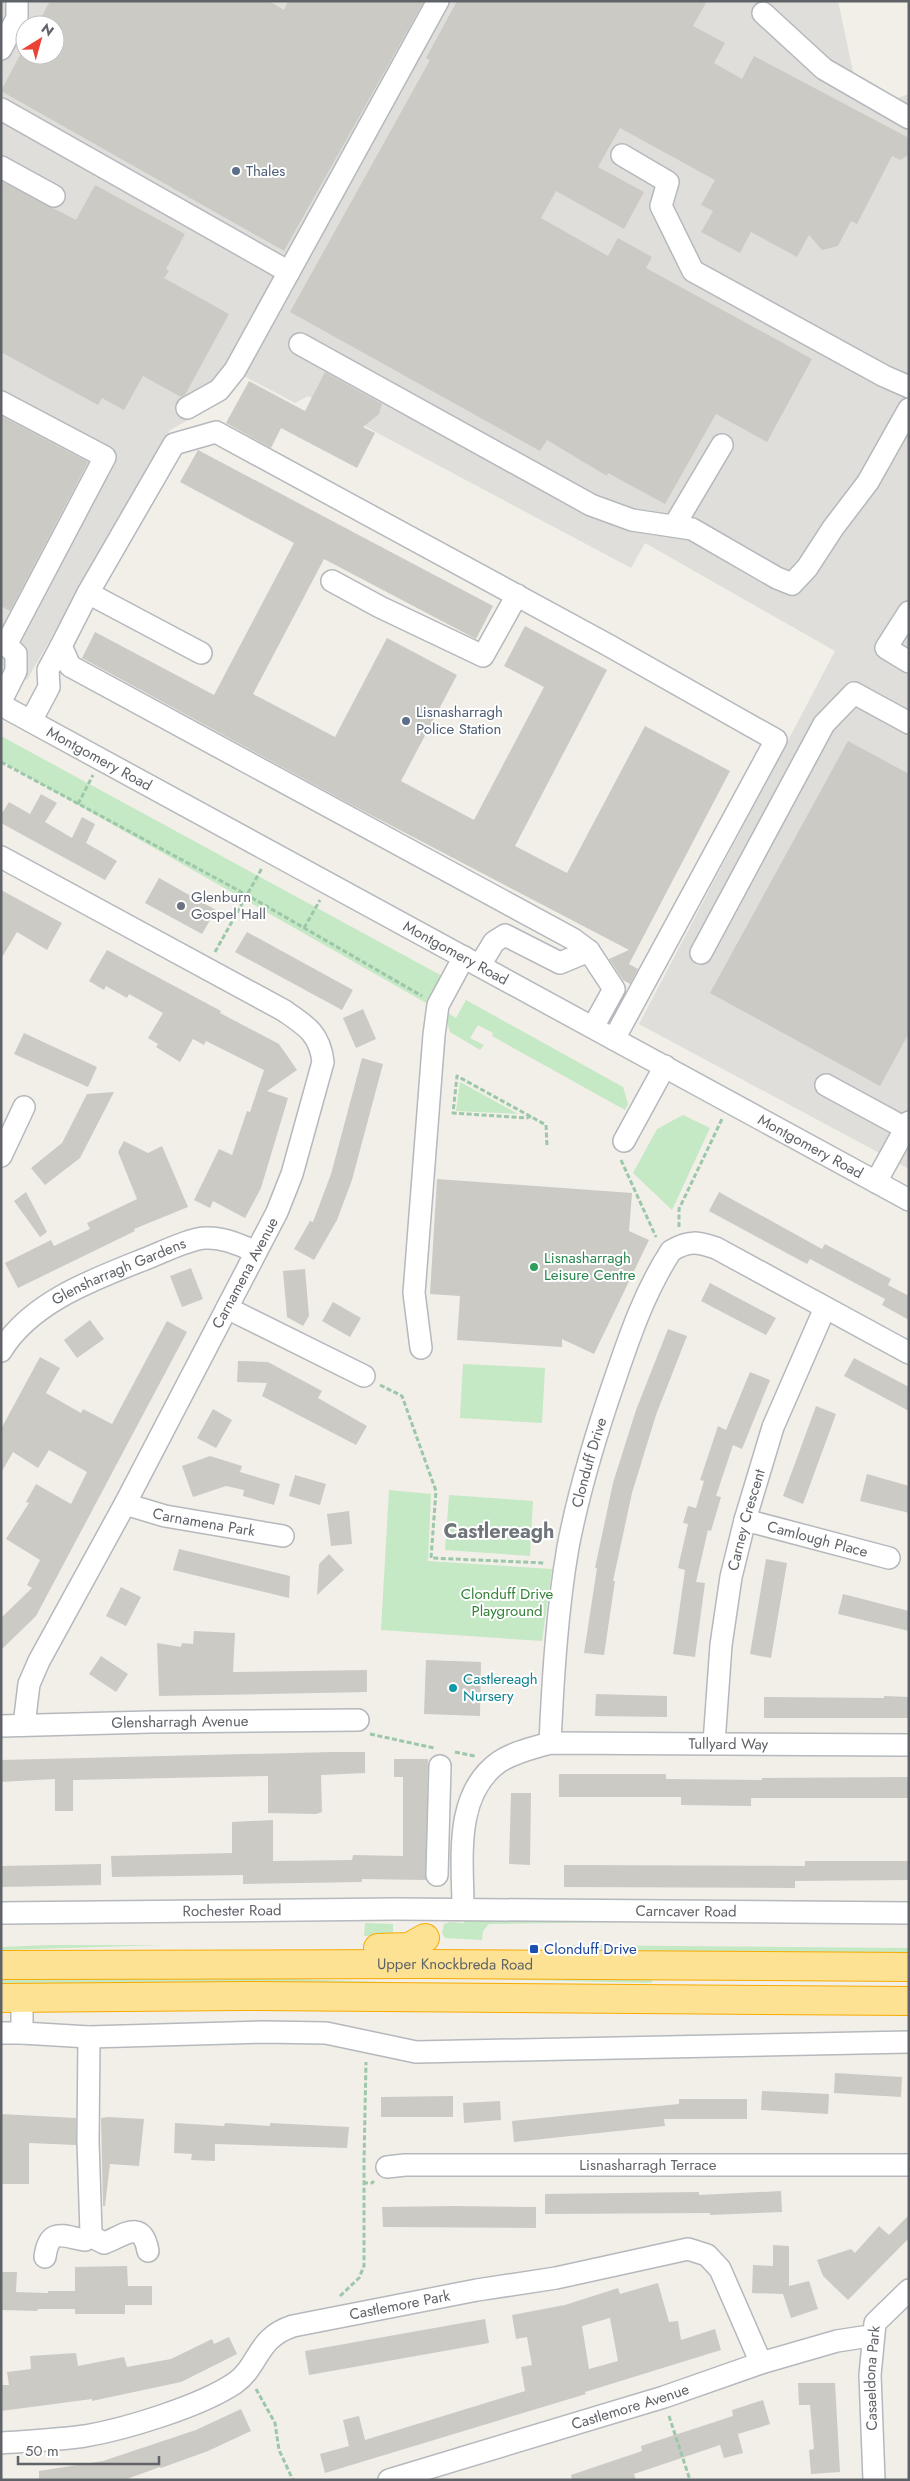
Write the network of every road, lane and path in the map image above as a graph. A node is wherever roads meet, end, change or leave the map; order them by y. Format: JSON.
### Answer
{"nodes":[{"id":1,"x":16,"y":1,"type":"edge"},
{"id":2,"x":438,"y":1,"type":"edge"},
{"id":3,"x":763,"y":13,"type":"dead end"},
{"id":4,"x":1,"y":49,"type":"edge"},
{"id":5,"x":1,"y":109,"type":"edge"},
{"id":6,"x":909,"y":118,"type":"edge"},
{"id":7,"x":622,"y":155,"type":"dead end"},
{"id":8,"x":1,"y":167,"type":"edge"},
{"id":9,"x":54,"y":196,"type":"dead end"},
{"id":10,"x":289,"y":272,"type":"junction"},
{"id":11,"x":300,"y":344,"type":"dead end"},
{"id":12,"x":909,"y":387,"type":"edge"},
{"id":13,"x":1,"y":402,"type":"edge"},
{"id":14,"x":187,"y":408,"type":"dead end"},
{"id":15,"x":909,"y":409,"type":"edge"},
{"id":16,"x":722,"y":445,"type":"dead end"},
{"id":17,"x":674,"y":526,"type":"junction"},
{"id":18,"x":332,"y":581,"type":"dead end"},
{"id":19,"x":88,"y":593,"type":"junction"},
{"id":20,"x":516,"y":595,"type":"junction"},
{"id":21,"x":909,"y":612,"type":"edge"},
{"id":22,"x":4,"y":642,"type":"edge"},
{"id":23,"x":61,"y":646,"type":"junction"},
{"id":24,"x":201,"y":653,"type":"dead end"},
{"id":25,"x":909,"y":662,"type":"edge"},
{"id":26,"x":70,"y":666,"type":"junction"},
{"id":27,"x":49,"y":687,"type":"junction"},
{"id":28,"x":1,"y":700,"type":"edge"},
{"id":29,"x":1,"y":705,"type":"edge"},
{"id":30,"x":32,"y":721,"type":"junction"},
{"id":31,"x":909,"y":723,"type":"edge"},
{"id":32,"x":102,"y":760,"type":"junction"},
{"id":33,"x":1,"y":762,"type":"edge"},
{"id":34,"x":78,"y":804,"type":"junction"},
{"id":35,"x":271,"y":852,"type":"junction"},
{"id":36,"x":1,"y":857,"type":"edge"},
{"id":37,"x":328,"y":884,"type":"junction"},
{"id":38,"x":247,"y":895,"type":"junction"},
{"id":39,"x":304,"y":928,"type":"junction"},
{"id":40,"x":589,"y":951,"type":"junction"},
{"id":41,"x":701,"y":953,"type":"dead end"},
{"id":42,"x":472,"y":961,"type":"junction"},
{"id":43,"x":206,"y":968,"type":"junction"},
{"id":44,"x":438,"y":1005,"type":"junction"},
{"id":45,"x":593,"y":1027,"type":"junction"},
{"id":46,"x":614,"y":1038,"type":"junction"},
{"id":47,"x":665,"y":1066,"type":"junction"},
{"id":48,"x":826,"y":1085,"type":"dead end"},
{"id":49,"x":730,"y":1102,"type":"junction"},
{"id":50,"x":24,"y":1107,"type":"dead end"},
{"id":51,"x":531,"y":1116,"type":"junction"},
{"id":52,"x":907,"y":1125,"type":"edge"},
{"id":53,"x":547,"y":1146,"type":"dead end"},
{"id":54,"x":621,"y":1147,"type":"joint"},
{"id":55,"x":1,"y":1156,"type":"edge"},
{"id":56,"x":876,"y":1182,"type":"junction"},
{"id":57,"x":909,"y":1200,"type":"edge"},
{"id":58,"x":654,"y":1243,"type":"dead end"},
{"id":59,"x":680,"y":1246,"type":"junction"},
{"id":60,"x":256,"y":1252,"type":"junction"},
{"id":61,"x":226,"y":1308,"type":"junction"},
{"id":62,"x":825,"y":1308,"type":"junction"},
{"id":63,"x":421,"y":1348,"type":"dead end"},
{"id":64,"x":1,"y":1351,"type":"edge"},
{"id":65,"x":909,"y":1353,"type":"edge"},
{"id":66,"x":364,"y":1376,"type":"joint"},
{"id":67,"x":125,"y":1504,"type":"junction"},
{"id":68,"x":745,"y":1520,"type":"junction"},
{"id":69,"x":283,"y":1536,"type":"dead end"},
{"id":70,"x":889,"y":1558,"type":"dead end"},
{"id":71,"x":566,"y":1564,"type":"junction"},
{"id":72,"x":358,"y":1720,"type":"joint"},
{"id":73,"x":24,"y":1725,"type":"junction"},
{"id":74,"x":1,"y":1726,"type":"edge"},
{"id":75,"x":550,"y":1743,"type":"junction"},
{"id":76,"x":714,"y":1744,"type":"junction"},
{"id":77,"x":909,"y":1745,"type":"edge"},
{"id":78,"x":441,"y":1755,"type":"junction"},
{"id":79,"x":500,"y":1762,"type":"junction"},
{"id":80,"x":438,"y":1839,"type":"junction"},
{"id":81,"x":464,"y":1840,"type":"junction"},
{"id":82,"x":437,"y":1875,"type":"dead end"},
{"id":83,"x":424,"y":1909,"type":"junction"},
{"id":84,"x":463,"y":1909,"type":"junction"},
{"id":85,"x":1,"y":1913,"type":"edge"},
{"id":86,"x":909,"y":1913,"type":"edge"},
{"id":87,"x":426,"y":1951,"type":"junction"},
{"id":88,"x":1,"y":1965,"type":"edge"},
{"id":89,"x":909,"y":1967,"type":"edge"},
{"id":90,"x":12,"y":1997,"type":"edge"},
{"id":91,"x":424,"y":1998,"type":"junction"},
{"id":92,"x":909,"y":2001,"type":"edge"},
{"id":93,"x":22,"y":2032,"type":"junction"},
{"id":94,"x":1,"y":2033,"type":"edge"},
{"id":95,"x":88,"y":2037,"type":"junction"},
{"id":96,"x":909,"y":2042,"type":"edge"},
{"id":97,"x":372,"y":2043,"type":"junction"},
{"id":98,"x":909,"y":2165,"type":"edge"},
{"id":99,"x":387,"y":2167,"type":"dead end"},
{"id":100,"x":91,"y":2233,"type":"junction"},
{"id":101,"x":148,"y":2251,"type":"dead end"},
{"id":102,"x":45,"y":2258,"type":"dead end"},
{"id":103,"x":909,"y":2290,"type":"edge"},
{"id":104,"x":329,"y":2320,"type":"junction"},
{"id":105,"x":872,"y":2338,"type":"junction"},
{"id":106,"x":761,"y":2363,"type":"junction"},
{"id":107,"x":245,"y":2372,"type":"junction"},
{"id":108,"x":664,"y":2397,"type":"junction"},
{"id":109,"x":1,"y":2443,"type":"edge"},
{"id":110,"x":293,"y":2480,"type":"edge"},
{"id":111,"x":389,"y":2480,"type":"edge"},
{"id":112,"x":690,"y":2480,"type":"edge"},
{"id":113,"x":874,"y":2480,"type":"edge"}],
"edges":[{"from":1,"to":4,"type":"street"},
{"from":2,"to":10,"type":"street"},
{"from":3,"to":6,"type":"street"},
{"from":5,"to":10,"type":"street"},
{"from":7,"to":12,"type":"street"},
{"from":8,"to":9,"type":"street"},
{"from":10,"to":14,"type":"street"},
{"from":11,"to":17,"type":"street"},
{"from":13,"to":22,"type":"street"},
{"from":15,"to":17,"type":"street"},
{"from":16,"to":17,"type":"street"},
{"from":18,"to":20,"type":"street"},
{"from":19,"to":20,"type":"street"},
{"from":19,"to":23,"type":"street"},
{"from":19,"to":24,"type":"street"},
{"from":20,"to":46,"type":"street"},
{"from":21,"to":25,"type":"street"},
{"from":22,"to":28,"type":"street"},
{"from":23,"to":26,"type":"street"},
{"from":23,"to":27,"type":"street"},
{"from":26,"to":27,"type":"street"},
{"from":26,"to":40,"type":"street"},
{"from":27,"to":30,"type":"street"},
{"from":29,"to":30,"type":"street","name":"Montgomery Road"},
{"from":30,"to":32,"type":"street","name":"Montgomery Road"},
{"from":31,"to":41,"type":"street"},
{"from":32,"to":34,"type":"path"},
{"from":32,"to":35,"type":"street","name":"Montgomery Road"},
{"from":33,"to":34,"type":"path"},
{"from":34,"to":38,"type":"path"},
{"from":35,"to":37,"type":"street","name":"Montgomery Road"},
{"from":35,"to":38,"type":"path"},
{"from":36,"to":43,"type":"street","name":"Carnamena Avenue"},
{"from":37,"to":39,"type":"path"},
{"from":37,"to":42,"type":"street","name":"Montgomery Road"},
{"from":38,"to":39,"type":"path"},
{"from":38,"to":43,"type":"path"},
{"from":39,"to":44,"type":"path"},
{"from":40,"to":42,"type":"street"},
{"from":40,"to":45,"type":"street"},
{"from":42,"to":44,"type":"street"},
{"from":42,"to":45,"type":"street","name":"Montgomery Road"},
{"from":43,"to":60,"type":"street","name":"Carnamena Avenue"},
{"from":44,"to":63,"type":"street"},
{"from":45,"to":46,"type":"street","name":"Montgomery Road"},
{"from":46,"to":47,"type":"street","name":"Montgomery Road"},
{"from":47,"to":49,"type":"street","name":"Montgomery Road"},
{"from":47,"to":54,"type":"street"},
{"from":48,"to":52,"type":"street"},
{"from":49,"to":56,"type":"street","name":"Montgomery Road"},
{"from":49,"to":59,"type":"path"},
{"from":50,"to":55,"type":"street"},
{"from":51,"to":51,"type":"path"},
{"from":51,"to":53,"type":"path"},
{"from":52,"to":56,"type":"street"},
{"from":54,"to":58,"type":"path"},
{"from":56,"to":57,"type":"street","name":"Montgomery Road"},
{"from":59,"to":62,"type":"street"},
{"from":59,"to":71,"type":"street","name":"Clonduff Drive"},
{"from":60,"to":61,"type":"street","name":"Carnamena Avenue"},
{"from":60,"to":64,"type":"street","name":"Glensharragh Gardens"},
{"from":61,"to":66,"type":"street"},
{"from":61,"to":67,"type":"street","name":"Carnamena Avenue"},
{"from":62,"to":65,"type":"street"},
{"from":62,"to":68,"type":"street","name":"Carney Crescent"},
{"from":66,"to":71,"type":"path"},
{"from":67,"to":69,"type":"street","name":"Carnamena Park"},
{"from":67,"to":73,"type":"street","name":"Carnamena Avenue"},
{"from":68,"to":70,"type":"street","name":"Camlough Place"},
{"from":68,"to":76,"type":"street","name":"Carney Crescent"},
{"from":71,"to":75,"type":"street","name":"Clonduff Drive"},
{"from":72,"to":73,"type":"street","name":"Glensharragh Avenue"},
{"from":72,"to":78,"type":"path"},
{"from":73,"to":74,"type":"street","name":"Glensharragh Avenue"},
{"from":75,"to":76,"type":"street","name":"Tullyard Way"},
{"from":75,"to":79,"type":"street"},
{"from":76,"to":77,"type":"street","name":"Tullyard Way"},
{"from":78,"to":79,"type":"path"},
{"from":78,"to":80,"type":"street"},
{"from":79,"to":81,"type":"street"},
{"from":80,"to":81,"type":"street"},
{"from":80,"to":82,"type":"street"},
{"from":81,"to":84,"type":"street"},
{"from":83,"to":84,"type":"street","name":"Rochester Road"},
{"from":83,"to":85,"type":"street","name":"Rochester Road"},
{"from":83,"to":87,"type":"street"},
{"from":84,"to":86,"type":"street","name":"Carncaver Road"},
{"from":87,"to":88,"type":"highway","name":"Upper Knockbreda Road"},
{"from":87,"to":89,"type":"highway","name":"Upper Knockbreda Road"},
{"from":87,"to":91,"type":"street"},
{"from":90,"to":91,"type":"highway"},
{"from":90,"to":93,"type":"street"},
{"from":91,"to":92,"type":"highway"},
{"from":93,"to":94,"type":"street"},
{"from":93,"to":95,"type":"street"},
{"from":95,"to":97,"type":"street"},
{"from":95,"to":100,"type":"street"},
{"from":96,"to":97,"type":"street"},
{"from":97,"to":104,"type":"path"},
{"from":98,"to":99,"type":"street","name":"Lisnasharragh Terrace"},
{"from":100,"to":101,"type":"street"},
{"from":100,"to":102,"type":"street"},
{"from":103,"to":105,"type":"street","name":"Casaeldona Park"},
{"from":104,"to":106,"type":"street","name":"Castlemore Park"},
{"from":104,"to":107,"type":"street","name":"Castlemore Park"},
{"from":105,"to":106,"type":"street","name":"Castlemore Avenue"},
{"from":105,"to":113,"type":"street","name":"Casaeldona Park"},
{"from":106,"to":108,"type":"street","name":"Castlemore Avenue"},
{"from":107,"to":109,"type":"street","name":"Castlemore Park"},
{"from":107,"to":110,"type":"path"},
{"from":108,"to":111,"type":"street","name":"Castlemore Avenue"},
{"from":108,"to":112,"type":"path"}]}
